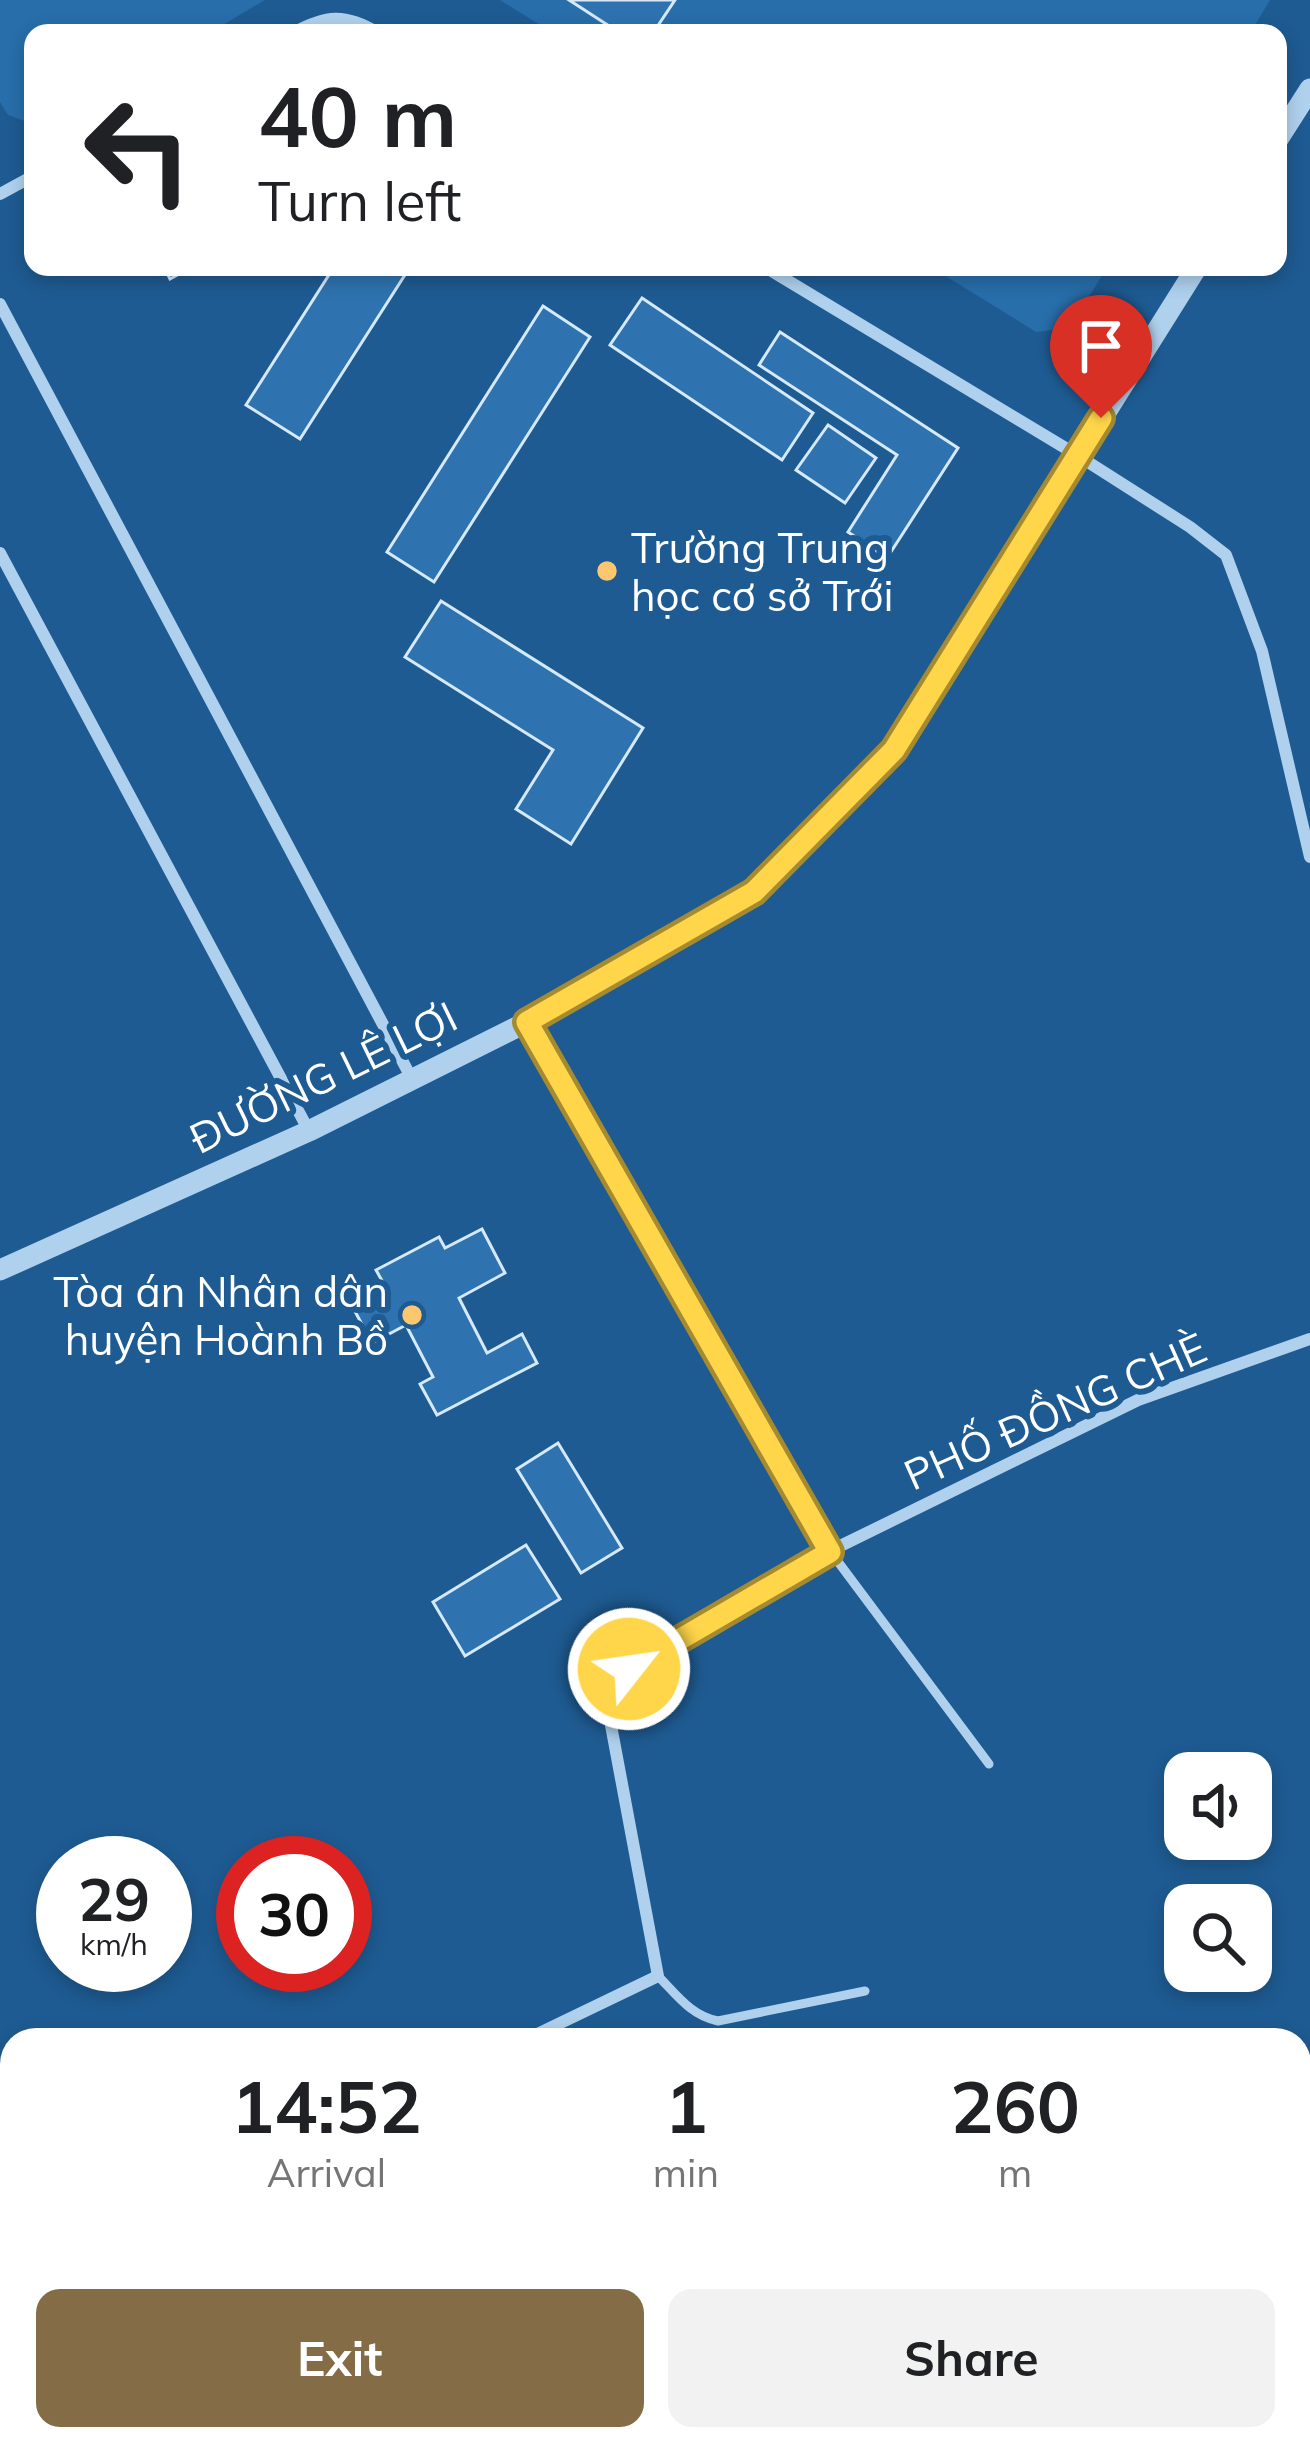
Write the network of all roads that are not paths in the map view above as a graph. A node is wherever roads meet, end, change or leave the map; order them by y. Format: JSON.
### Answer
{"nodes":[{"id":1,"x":311,"y":24,"type":"edge"},
{"id":2,"x":358,"y":24,"type":"edge"},
{"id":3,"x":1310,"y":88,"type":"edge"},
{"id":4,"x":1287,"y":125,"type":"edge"},
{"id":5,"x":780,"y":276,"type":"edge"},
{"id":6,"x":1190,"y":276,"type":"edge"},
{"id":7,"x":0,"y":304,"type":"edge"},
{"id":8,"x":1077,"y":455,"type":"junction"},
{"id":9,"x":0,"y":553,"type":"edge"},
{"id":10,"x":1310,"y":857,"type":"edge"},
{"id":11,"x":527,"y":1022,"type":"junction"},
{"id":12,"x":412,"y":1079,"type":"junction"},
{"id":13,"x":309,"y":1131,"type":"junction"},
{"id":14,"x":0,"y":1270,"type":"edge"},
{"id":15,"x":1310,"y":1339,"type":"edge"},
{"id":16,"x":830,"y":1552,"type":"junction"},
{"id":17,"x":989,"y":1764,"type":"dead end"},
{"id":18,"x":658,"y":1976,"type":"junction"},
{"id":19,"x":866,"y":1991,"type":"dead end"},
{"id":20,"x":550,"y":2028,"type":"edge"}],
"edges":[{"from":1,"to":2,"type":"street"},
{"from":3,"to":4,"type":"street"},
{"from":5,"to":8,"type":"street"},
{"from":6,"to":8,"type":"street","name":"ĐƯỜNG LÊ LỢI"},
{"from":7,"to":12,"type":"street"},
{"from":8,"to":10,"type":"street"},
{"from":8,"to":11,"type":"street","name":"ĐƯỜNG LÊ LỢI"},
{"from":9,"to":13,"type":"street"},
{"from":11,"to":12,"type":"street","name":"ĐƯỜNG LÊ LỢI"},
{"from":11,"to":16,"type":"street"},
{"from":12,"to":13,"type":"street","name":"ĐƯỜNG LÊ LỢI"},
{"from":13,"to":14,"type":"street","name":"ĐƯỜNG LÊ LỢI"},
{"from":15,"to":16,"type":"street","name":"PHỐ ĐỒNG CHÈ"},
{"from":16,"to":17,"type":"lane"},
{"from":16,"to":18,"type":"street","name":"PHỐ ĐỒNG CHÈ"},
{"from":18,"to":19,"type":"lane"},
{"from":18,"to":20,"type":"street"}]}
